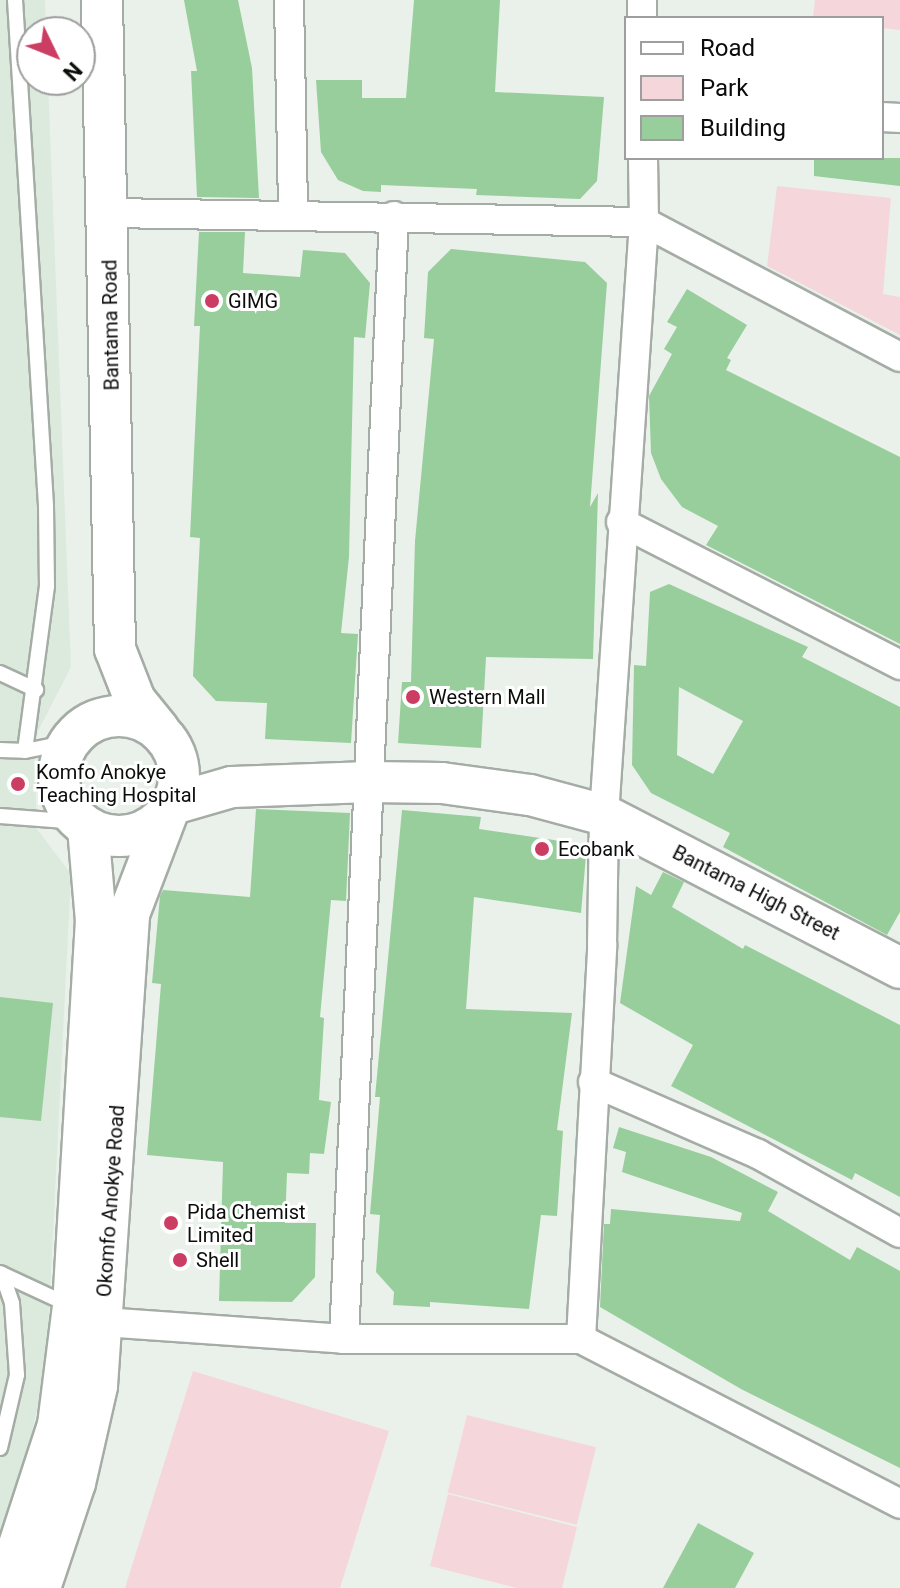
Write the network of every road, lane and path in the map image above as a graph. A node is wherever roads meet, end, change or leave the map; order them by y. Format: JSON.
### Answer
{"nodes":[{"id":1,"x":15,"y":0,"type":"edge"},
{"id":2,"x":102,"y":0,"type":"edge"},
{"id":3,"x":289,"y":0,"type":"edge"},
{"id":4,"x":643,"y":160,"type":"edge"},
{"id":5,"x":110,"y":213,"type":"junction"},
{"id":6,"x":293,"y":215,"type":"junction"},
{"id":7,"x":394,"y":216,"type":"junction"},
{"id":8,"x":644,"y":222,"type":"junction"},
{"id":9,"x":900,"y":357,"type":"edge"},
{"id":10,"x":621,"y":522,"type":"junction"},
{"id":11,"x":115,"y":649,"type":"junction"},
{"id":12,"x":900,"y":665,"type":"edge"},
{"id":13,"x":0,"y":673,"type":"edge"},
{"id":14,"x":36,"y":690,"type":"junction"},
{"id":15,"x":77,"y":735,"type":"junction"},
{"id":16,"x":166,"y":738,"type":"junction"},
{"id":17,"x":0,"y":750,"type":"edge"},
{"id":18,"x":25,"y":751,"type":"junction"},
{"id":19,"x":369,"y":782,"type":"junction"},
{"id":20,"x":232,"y":787,"type":"junction"},
{"id":21,"x":170,"y":809,"type":"junction"},
{"id":22,"x":604,"y":815,"type":"junction"},
{"id":23,"x":0,"y":816,"type":"edge"},
{"id":24,"x":83,"y":825,"type":"junction"},
{"id":25,"x":898,"y":961,"type":"edge"},
{"id":26,"x":593,"y":1082,"type":"junction"},
{"id":27,"x":900,"y":1233,"type":"edge"},
{"id":28,"x":1,"y":1274,"type":"edge"},
{"id":29,"x":88,"y":1315,"type":"junction"},
{"id":30,"x":344,"y":1339,"type":"junction"},
{"id":31,"x":581,"y":1339,"type":"junction"},
{"id":32,"x":0,"y":1448,"type":"edge"},
{"id":33,"x":900,"y":1504,"type":"edge"},
{"id":34,"x":5,"y":1588,"type":"edge"},
{"id":35,"x":40,"y":1588,"type":"edge"}],
"edges":[{"from":1,"to":14,"type":"lane"},
{"from":2,"to":5,"type":"main road","name":"Bantama Road"},
{"from":3,"to":6,"type":"street"},
{"from":4,"to":8,"type":"street"},
{"from":5,"to":6,"type":"street"},
{"from":5,"to":11,"type":"main road","name":"Bantama Road"},
{"from":6,"to":7,"type":"street"},
{"from":7,"to":8,"type":"street"},
{"from":7,"to":19,"type":"street"},
{"from":8,"to":9,"type":"street"},
{"from":8,"to":10,"type":"street"},
{"from":10,"to":12,"type":"street"},
{"from":10,"to":22,"type":"street"},
{"from":11,"to":15,"type":"main road"},
{"from":11,"to":16,"type":"main road"},
{"from":13,"to":14,"type":"lane"},
{"from":14,"to":18,"type":"lane"},
{"from":15,"to":16,"type":"main road"},
{"from":15,"to":18,"type":"lane"},
{"from":15,"to":24,"type":"main road"},
{"from":16,"to":20,"type":"main road"},
{"from":16,"to":21,"type":"main road"},
{"from":17,"to":18,"type":"lane"},
{"from":19,"to":20,"type":"main road","name":"Bantama High Street"},
{"from":19,"to":22,"type":"main road","name":"Bantama High Street"},
{"from":19,"to":30,"type":"street"},
{"from":20,"to":21,"type":"main road","name":"Bantama High Street"},
{"from":21,"to":24,"type":"main road"},
{"from":21,"to":29,"type":"main road","name":"Okomfo Anokye Road"},
{"from":22,"to":25,"type":"main road","name":"Bantama High Street"},
{"from":22,"to":26,"type":"street"},
{"from":23,"to":24,"type":"lane"},
{"from":24,"to":29,"type":"main road","name":"Okomfo Anokye Road"},
{"from":26,"to":27,"type":"street"},
{"from":26,"to":31,"type":"street"},
{"from":28,"to":29,"type":"lane"},
{"from":28,"to":32,"type":"lane"},
{"from":29,"to":30,"type":"street"},
{"from":29,"to":34,"type":"main road","name":"Okomfo Anokye Road"},
{"from":29,"to":35,"type":"main road","name":"Okomfo Anokye Road"},
{"from":30,"to":31,"type":"street"},
{"from":31,"to":33,"type":"street"}]}
